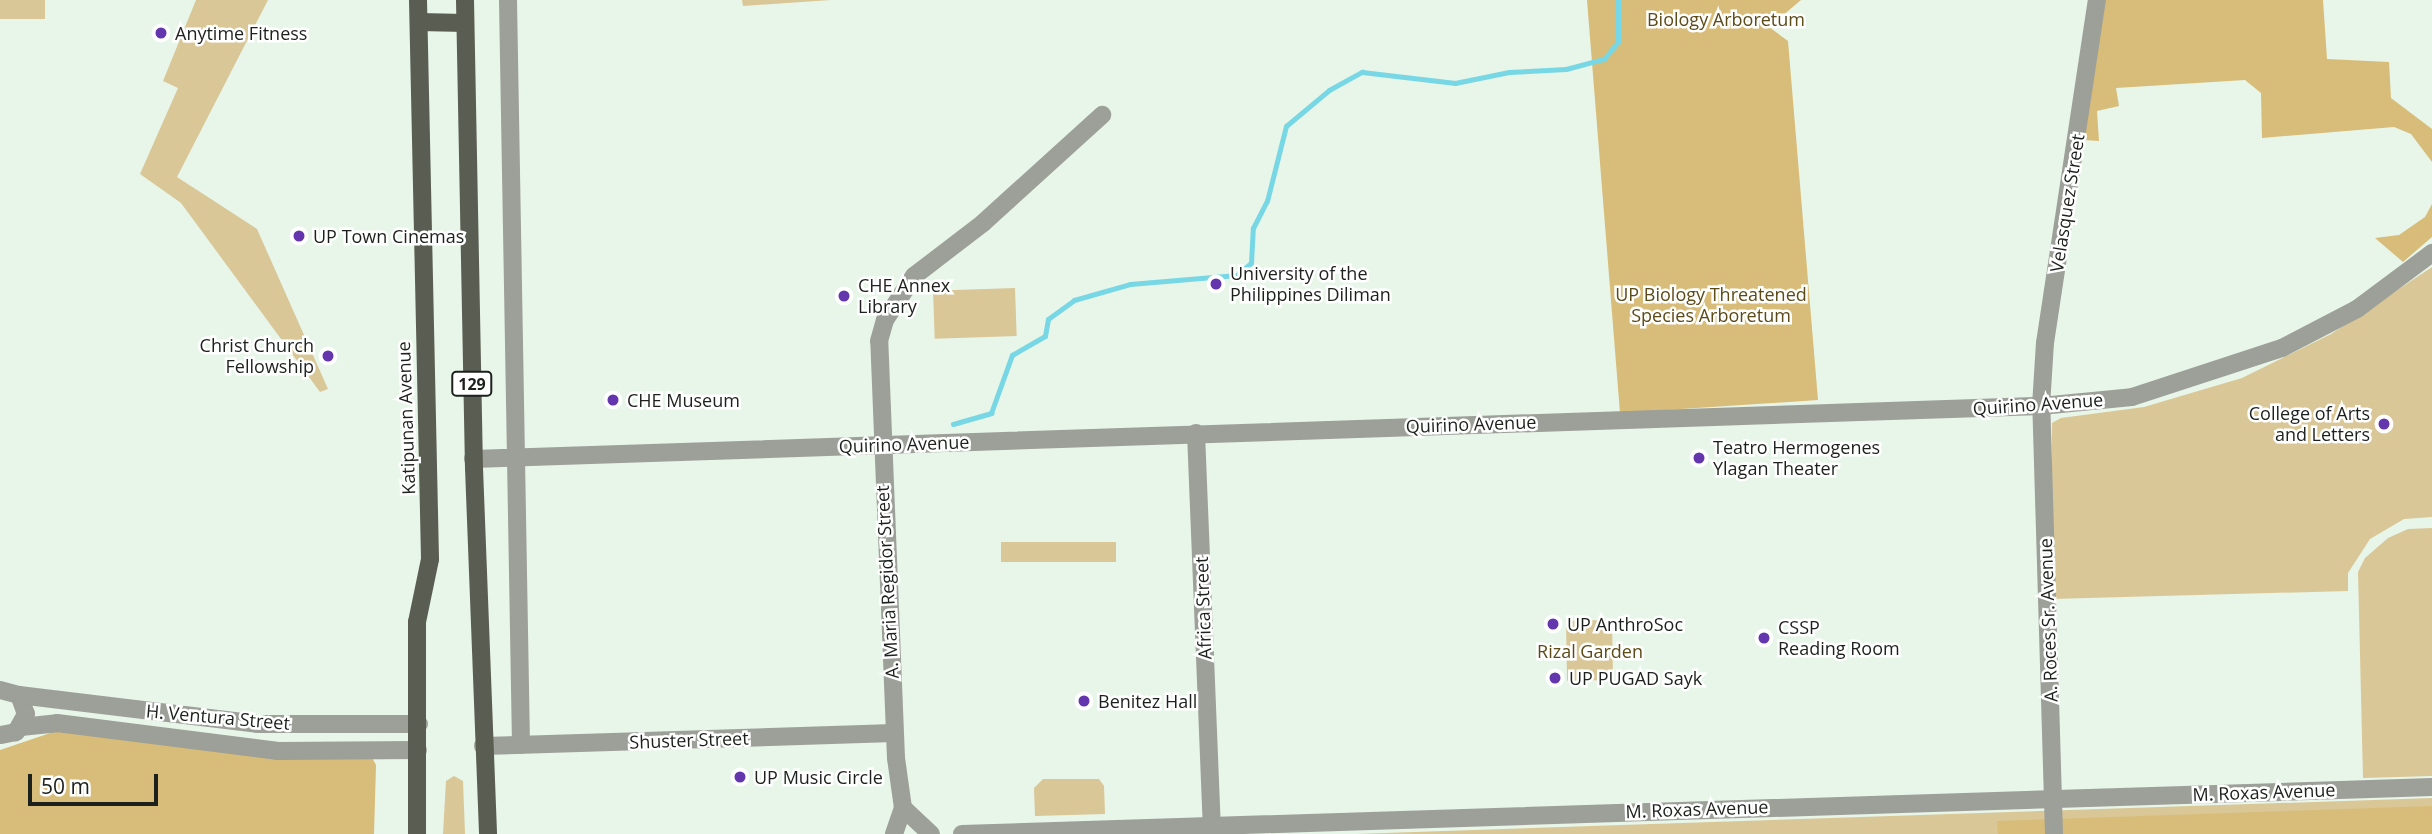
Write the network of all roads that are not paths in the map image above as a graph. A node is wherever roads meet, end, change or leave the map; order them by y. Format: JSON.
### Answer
{"nodes":[{"id":1,"x":508,"y":0,"type":"edge"},
{"id":2,"x":2097,"y":0,"type":"edge"},
{"id":3,"x":419,"y":11,"type":"edge"},
{"id":4,"x":465,"y":12,"type":"edge"},
{"id":5,"x":1102,"y":116,"type":"dead end"},
{"id":6,"x":2432,"y":253,"type":"edge"},
{"id":7,"x":2041,"y":406,"type":"junction"},
{"id":8,"x":1196,"y":433,"type":"junction"},
{"id":9,"x":881,"y":445,"type":"junction"},
{"id":10,"x":473,"y":459,"type":"junction"},
{"id":11,"x":518,"y":459,"type":"junction"},
{"id":12,"x":0,"y":690,"type":"edge"},
{"id":13,"x":19,"y":695,"type":"junction"},
{"id":14,"x":419,"y":724,"type":"junction"},
{"id":15,"x":21,"y":727,"type":"junction"},
{"id":16,"x":894,"y":733,"type":"junction"},
{"id":17,"x":0,"y":735,"type":"edge"},
{"id":18,"x":521,"y":745,"type":"junction"},
{"id":19,"x":483,"y":746,"type":"junction"},
{"id":20,"x":418,"y":750,"type":"junction"},
{"id":21,"x":2432,"y":786,"type":"edge"},
{"id":22,"x":2053,"y":798,"type":"junction"},
{"id":23,"x":903,"y":808,"type":"junction"},
{"id":24,"x":1212,"y":825,"type":"junction"},
{"id":25,"x":417,"y":834,"type":"edge"},
{"id":26,"x":488,"y":834,"type":"edge"},
{"id":27,"x":894,"y":834,"type":"edge"},
{"id":28,"x":931,"y":834,"type":"edge"},
{"id":29,"x":962,"y":834,"type":"edge"},
{"id":30,"x":2054,"y":834,"type":"edge"}],
"edges":[{"from":1,"to":11,"type":"street"},
{"from":2,"to":7,"type":"street","name":"Velasquez Street"},
{"from":3,"to":4,"type":"main road"},
{"from":3,"to":14,"type":"main road","name":"Katipunan Avenue","number":"129"},
{"from":4,"to":10,"type":"main road","number":"129"},
{"from":5,"to":9,"type":"street","name":"A. Maria Regidor Street"},
{"from":6,"to":7,"type":"street","name":"Quirino Avenue"},
{"from":7,"to":8,"type":"street","name":"Quirino Avenue"},
{"from":7,"to":22,"type":"street","name":"A. Roces Sr. Avenue"},
{"from":8,"to":9,"type":"street","name":"Quirino Avenue"},
{"from":8,"to":24,"type":"street","name":"Africa Street"},
{"from":9,"to":11,"type":"street","name":"Quirino Avenue"},
{"from":9,"to":16,"type":"street","name":"A. Maria Regidor Street"},
{"from":10,"to":11,"type":"street","name":"Quirino Avenue"},
{"from":10,"to":19,"type":"main road","number":"129"},
{"from":11,"to":18,"type":"street"},
{"from":12,"to":13,"type":"street","name":"H. Ventura Street"},
{"from":13,"to":14,"type":"street","name":"H. Ventura Street"},
{"from":13,"to":15,"type":"street"},
{"from":14,"to":20,"type":"main road","name":"Katipunan Avenue","number":"129"},
{"from":15,"to":17,"type":"street","name":"H. Ventura Street"},
{"from":15,"to":20,"type":"street","name":"H. Ventura Street"},
{"from":16,"to":18,"type":"street","name":"Shuster Street"},
{"from":16,"to":23,"type":"street","name":"A. Maria Regidor Street"},
{"from":18,"to":19,"type":"street","name":"Shuster Street"},
{"from":19,"to":26,"type":"main road","number":"129"},
{"from":20,"to":25,"type":"main road","name":"Katipunan Avenue","number":"129"},
{"from":21,"to":22,"type":"street","name":"M. Roxas Avenue"},
{"from":22,"to":24,"type":"street","name":"M. Roxas Avenue"},
{"from":22,"to":30,"type":"street","name":"A. Roces Sr. Avenue"},
{"from":23,"to":27,"type":"street","name":"A. Maria Regidor Street"},
{"from":23,"to":28,"type":"street"},
{"from":24,"to":29,"type":"street","name":"M. Roxas Avenue"}]}
